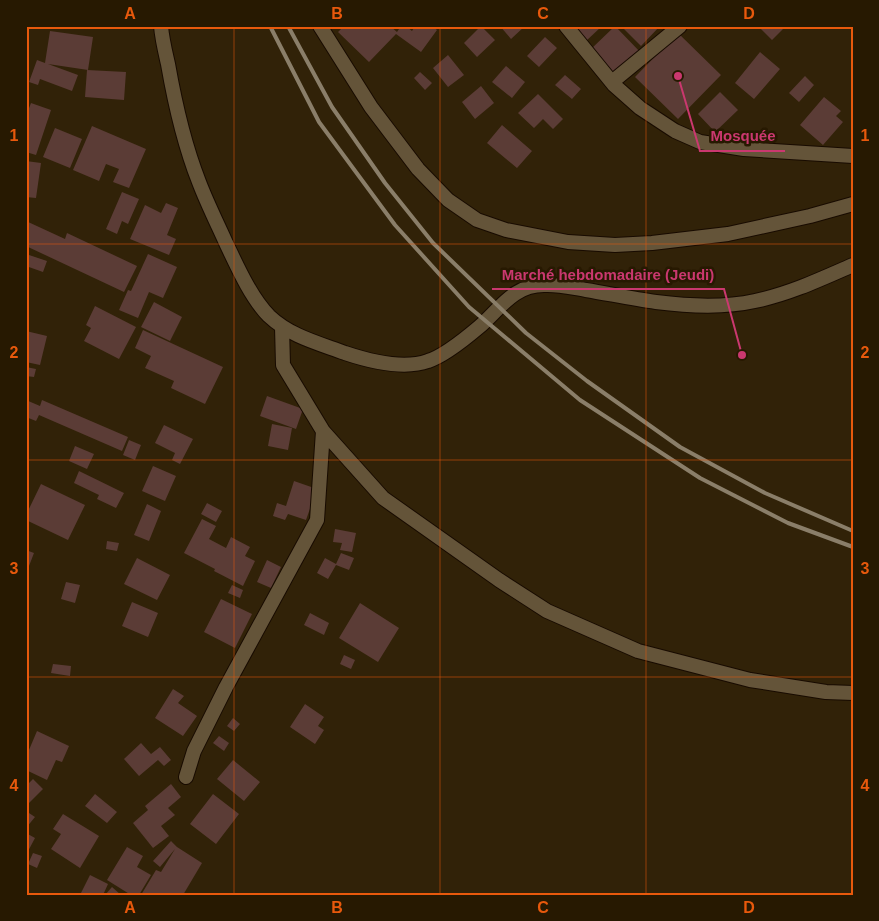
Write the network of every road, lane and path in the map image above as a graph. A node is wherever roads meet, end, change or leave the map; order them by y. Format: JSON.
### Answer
{"nodes":[{"id":1,"x":161,"y":26,"type":"edge"},
{"id":2,"x":320,"y":26,"type":"edge"},
{"id":3,"x":566,"y":26,"type":"edge"},
{"id":4,"x":680,"y":26,"type":"edge"},
{"id":5,"x":612,"y":82,"type":"junction"},
{"id":6,"x":853,"y":156,"type":"edge"},
{"id":7,"x":853,"y":204,"type":"edge"},
{"id":8,"x":853,"y":265,"type":"edge"},
{"id":9,"x":282,"y":327,"type":"junction"},
{"id":10,"x":323,"y":431,"type":"junction"},
{"id":11,"x":853,"y":693,"type":"edge"},
{"id":12,"x":186,"y":777,"type":"dead end"}],
"edges":[{"from":1,"to":9,"type":"street"},
{"from":2,"to":7,"type":"street"},
{"from":3,"to":5,"type":"street"},
{"from":4,"to":5,"type":"street"},
{"from":5,"to":6,"type":"street"},
{"from":8,"to":9,"type":"street"},
{"from":9,"to":10,"type":"street"},
{"from":10,"to":11,"type":"street"},
{"from":10,"to":12,"type":"street"}]}
